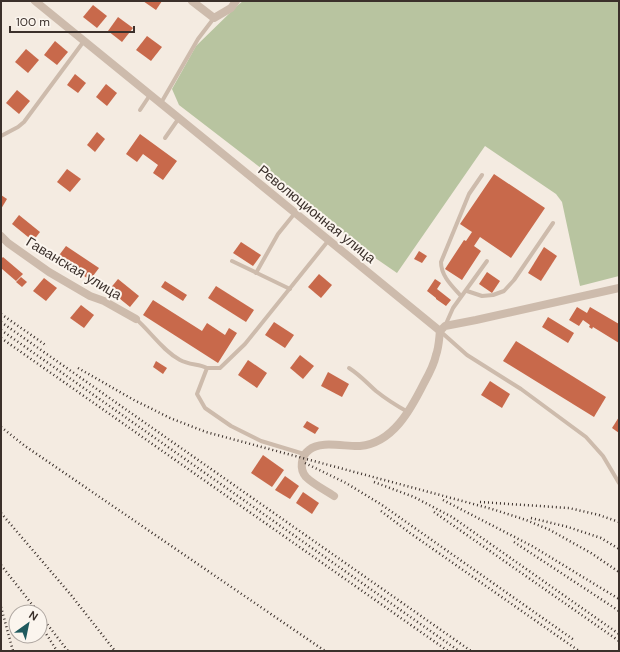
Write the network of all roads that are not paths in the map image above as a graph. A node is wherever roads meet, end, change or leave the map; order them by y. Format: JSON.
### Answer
{"nodes":[{"id":1,"x":35,"y":1,"type":"edge"},
{"id":2,"x":192,"y":1,"type":"edge"},
{"id":3,"x":236,"y":1,"type":"edge"},
{"id":4,"x":214,"y":18,"type":"junction"},
{"id":5,"x":84,"y":41,"type":"junction"},
{"id":6,"x":151,"y":95,"type":"junction"},
{"id":7,"x":161,"y":103,"type":"junction"},
{"id":8,"x":140,"y":110,"type":"dead end"},
{"id":9,"x":179,"y":117,"type":"junction"},
{"id":10,"x":1,"y":136,"type":"edge"},
{"id":11,"x":165,"y":138,"type":"dead end"},
{"id":12,"x":482,"y":175,"type":"dead end"},
{"id":13,"x":295,"y":213,"type":"junction"},
{"id":14,"x":553,"y":223,"type":"dead end"},
{"id":15,"x":1,"y":236,"type":"edge"},
{"id":16,"x":328,"y":241,"type":"junction"},
{"id":17,"x":232,"y":261,"type":"dead end"},
{"id":18,"x":488,"y":261,"type":"dead end"},
{"id":19,"x":256,"y":273,"type":"junction"},
{"id":20,"x":619,"y":288,"type":"edge"},
{"id":21,"x":290,"y":289,"type":"junction"},
{"id":22,"x":467,"y":291,"type":"junction"},
{"id":23,"x":461,"y":296,"type":"junction"},
{"id":24,"x":136,"y":319,"type":"joint"},
{"id":25,"x":442,"y":328,"type":"junction"},
{"id":26,"x":207,"y":368,"type":"junction"},
{"id":27,"x":349,"y":368,"type":"dead end"},
{"id":28,"x":408,"y":412,"type":"junction"},
{"id":29,"x":305,"y":454,"type":"junction"},
{"id":30,"x":619,"y":483,"type":"edge"},
{"id":31,"x":334,"y":496,"type":"dead end"}],
"edges":[{"from":1,"to":5,"type":"street","name":"Революционная улица"},
{"from":2,"to":4,"type":"street"},
{"from":3,"to":4,"type":"street"},
{"from":4,"to":7,"type":"lane"},
{"from":5,"to":6,"type":"street","name":"Революционная улица"},
{"from":5,"to":10,"type":"lane"},
{"from":6,"to":7,"type":"street","name":"Революционная улица"},
{"from":6,"to":8,"type":"lane"},
{"from":7,"to":9,"type":"street","name":"Революционная улица"},
{"from":9,"to":11,"type":"lane"},
{"from":9,"to":13,"type":"street","name":"Революционная улица"},
{"from":12,"to":23,"type":"lane"},
{"from":13,"to":16,"type":"street","name":"Революционная улица"},
{"from":13,"to":19,"type":"lane"},
{"from":14,"to":22,"type":"lane"},
{"from":15,"to":24,"type":"street","name":"Гаванская улица"},
{"from":16,"to":21,"type":"lane"},
{"from":16,"to":25,"type":"street","name":"Революционная улица"},
{"from":17,"to":19,"type":"lane"},
{"from":18,"to":22,"type":"lane"},
{"from":19,"to":21,"type":"lane"},
{"from":20,"to":25,"type":"street"},
{"from":21,"to":26,"type":"lane"},
{"from":22,"to":23,"type":"lane"},
{"from":23,"to":25,"type":"lane"},
{"from":24,"to":26,"type":"lane"},
{"from":25,"to":28,"type":"street"},
{"from":25,"to":30,"type":"lane"},
{"from":26,"to":29,"type":"lane"},
{"from":27,"to":28,"type":"lane"},
{"from":28,"to":29,"type":"street"},
{"from":29,"to":31,"type":"street"}]}
